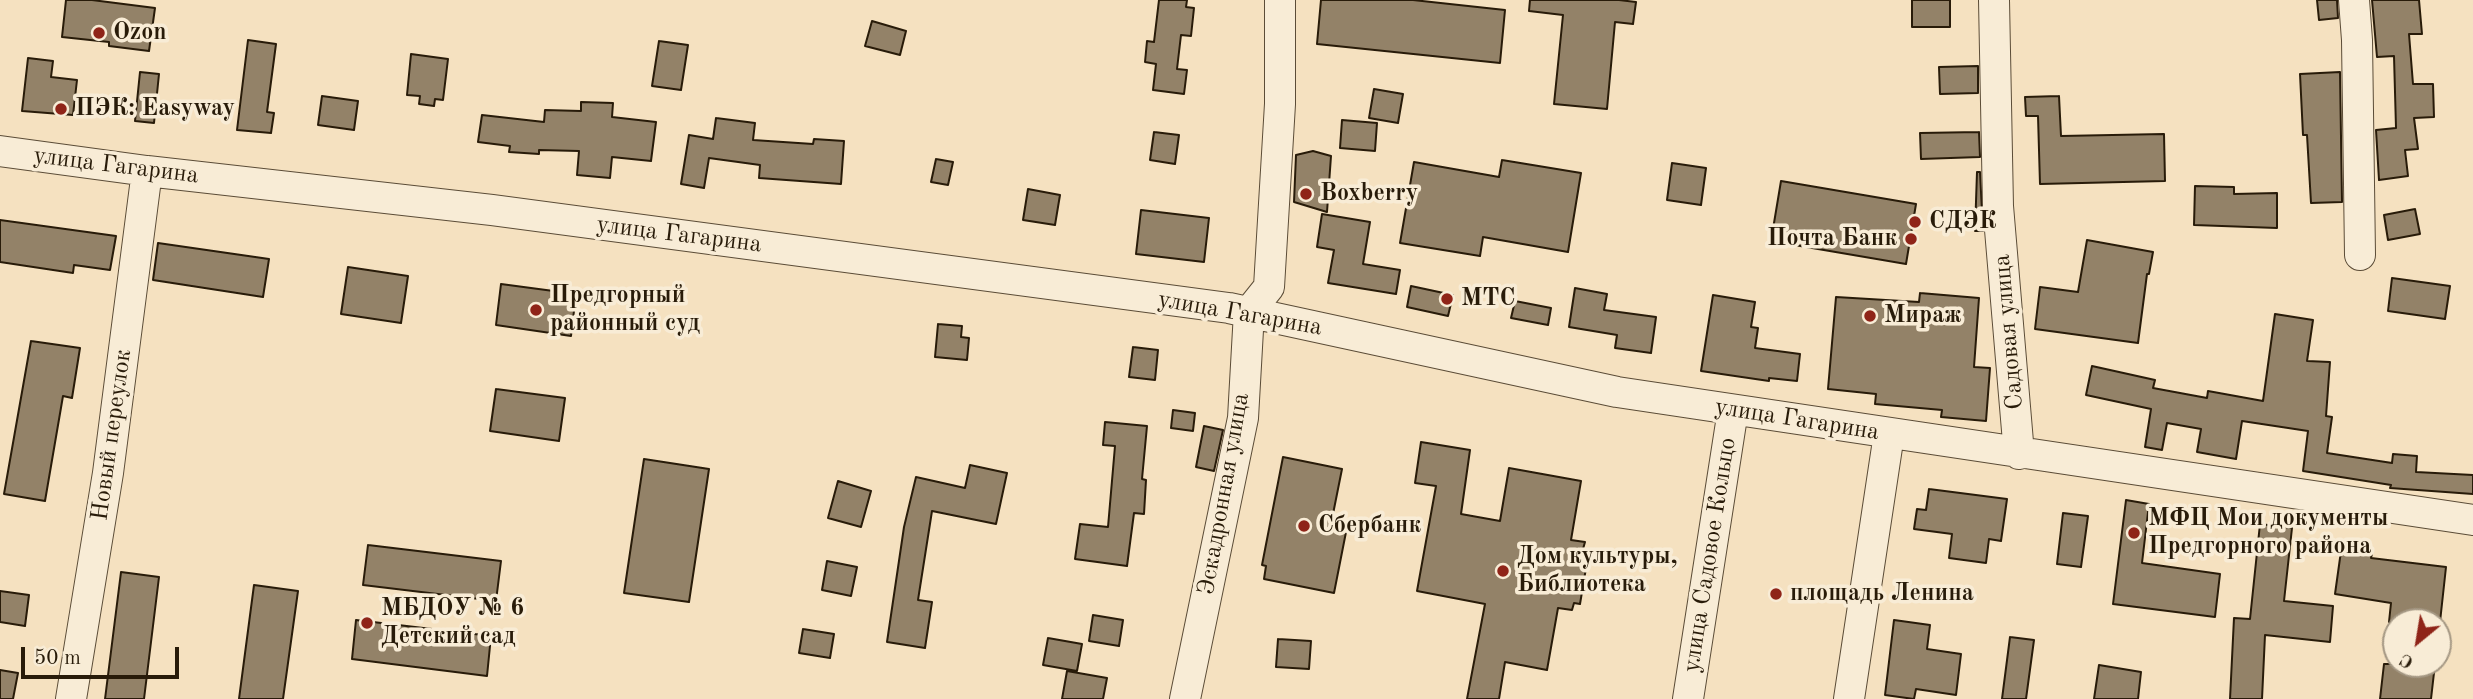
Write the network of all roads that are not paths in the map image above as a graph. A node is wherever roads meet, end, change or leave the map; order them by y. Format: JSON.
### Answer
{"nodes":[{"id":1,"x":1280,"y":0,"type":"edge"},
{"id":2,"x":1994,"y":0,"type":"edge"},
{"id":3,"x":2354,"y":0,"type":"edge"},
{"id":4,"x":0,"y":151,"type":"edge"},
{"id":5,"x":147,"y":171,"type":"junction"},
{"id":6,"x":2360,"y":255,"type":"dead end"},
{"id":7,"x":1249,"y":312,"type":"junction"},
{"id":8,"x":1733,"y":410,"type":"junction"},
{"id":9,"x":1889,"y":434,"type":"junction"},
{"id":10,"x":2019,"y":454,"type":"junction"},
{"id":11,"x":2473,"y":520,"type":"edge"},
{"id":12,"x":71,"y":699,"type":"edge"},
{"id":13,"x":1185,"y":699,"type":"edge"},
{"id":14,"x":1688,"y":699,"type":"edge"},
{"id":15,"x":1849,"y":699,"type":"edge"}],
"edges":[{"from":1,"to":7,"type":"street"},
{"from":2,"to":10,"type":"street","name":"Садовая улица"},
{"from":3,"to":6,"type":"street"},
{"from":4,"to":5,"type":"street","name":"улица Гагарина"},
{"from":5,"to":7,"type":"street","name":"улица Гагарина"},
{"from":5,"to":12,"type":"street","name":"Новый переулок"},
{"from":7,"to":8,"type":"street","name":"улица Гагарина"},
{"from":7,"to":13,"type":"street","name":"Эскадронная улица"},
{"from":8,"to":9,"type":"street","name":"улица Гагарина"},
{"from":8,"to":14,"type":"street","name":"улица Садовое Кольцо"},
{"from":9,"to":10,"type":"street","name":"улица Гагарина"},
{"from":9,"to":15,"type":"street"},
{"from":10,"to":11,"type":"street","name":"улица Гагарина"}]}
